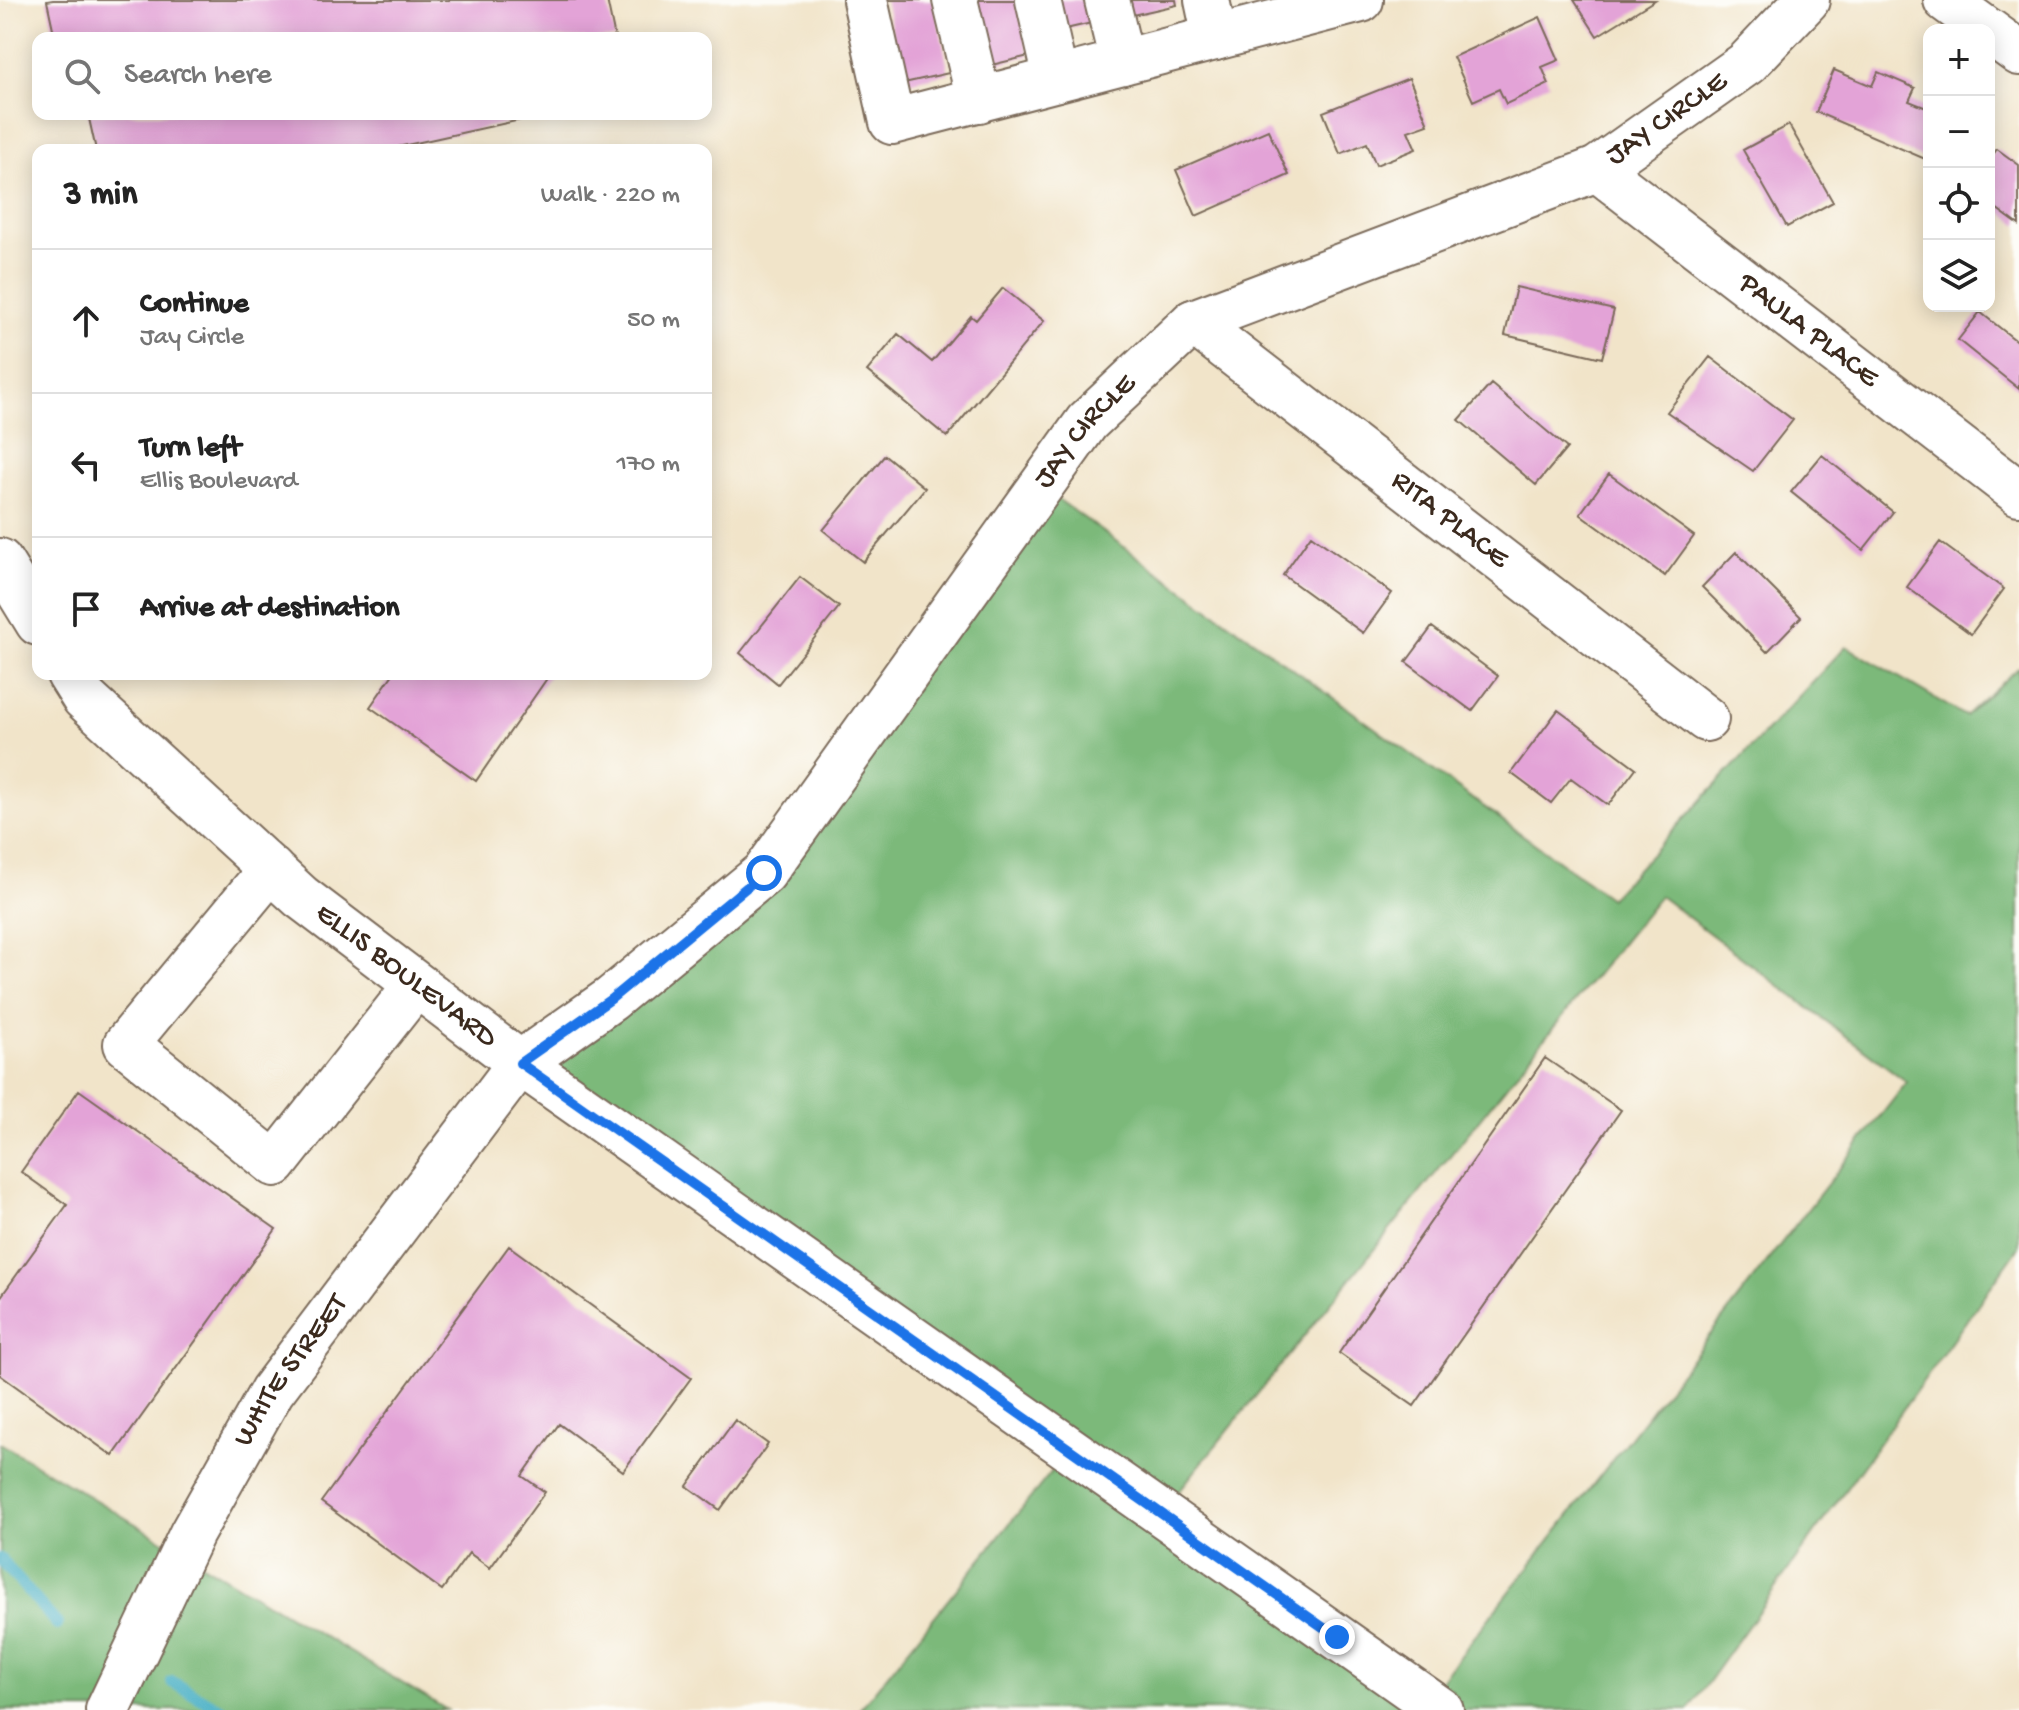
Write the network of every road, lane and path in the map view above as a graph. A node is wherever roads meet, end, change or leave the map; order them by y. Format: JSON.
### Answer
{"nodes":[{"id":1,"x":865,"y":0,"type":"edge"},
{"id":2,"x":955,"y":0,"type":"edge"},
{"id":3,"x":1038,"y":0,"type":"edge"},
{"id":4,"x":1107,"y":0,"type":"edge"},
{"id":5,"x":1360,"y":0,"type":"edge"},
{"id":6,"x":1807,"y":0,"type":"edge"},
{"id":7,"x":1946,"y":0,"type":"edge"},
{"id":8,"x":1211,"y":19,"type":"edge"},
{"id":9,"x":1979,"y":24,"type":"edge"},
{"id":10,"x":1995,"y":36,"type":"edge"},
{"id":11,"x":2019,"y":53,"type":"edge"},
{"id":12,"x":1122,"y":62,"type":"junction"},
{"id":13,"x":1056,"y":79,"type":"junction"},
{"id":14,"x":979,"y":100,"type":"junction"},
{"id":15,"x":1597,"y":169,"type":"junction"},
{"id":16,"x":1193,"y":322,"type":"junction"},
{"id":17,"x":2019,"y":493,"type":"edge"},
{"id":18,"x":0,"y":561,"type":"edge"},
{"id":19,"x":32,"y":613,"type":"edge"},
{"id":20,"x":73,"y":680,"type":"edge"},
{"id":21,"x":1706,"y":719,"type":"dead end"},
{"id":22,"x":271,"y":869,"type":"junction"},
{"id":23,"x":416,"y":985,"type":"junction"},
{"id":24,"x":520,"y":1063,"type":"junction"},
{"id":25,"x":108,"y":1710,"type":"edge"},
{"id":26,"x":1441,"y":1710,"type":"edge"}],
"edges":[{"from":1,"to":14,"type":"street"},
{"from":2,"to":14,"type":"street"},
{"from":3,"to":13,"type":"street"},
{"from":4,"to":12,"type":"street"},
{"from":5,"to":8,"type":"street"},
{"from":6,"to":15,"type":"street","name":"JAY CIRCLE"},
{"from":7,"to":9,"type":"street"},
{"from":8,"to":12,"type":"street"},
{"from":10,"to":11,"type":"street"},
{"from":12,"to":13,"type":"street"},
{"from":13,"to":14,"type":"street"},
{"from":15,"to":16,"type":"street","name":"JAY CIRCLE"},
{"from":15,"to":17,"type":"street","name":"PAULA PLACE"},
{"from":16,"to":21,"type":"street","name":"RITA PLACE"},
{"from":16,"to":24,"type":"street","name":"JAY CIRCLE"},
{"from":18,"to":19,"type":"street"},
{"from":20,"to":22,"type":"street","name":"ELLIS BOULEVARD"},
{"from":22,"to":23,"type":"street","name":"ELLIS BOULEVARD"},
{"from":22,"to":23,"type":"street"},
{"from":23,"to":24,"type":"street","name":"ELLIS BOULEVARD"},
{"from":24,"to":25,"type":"street","name":"WHITE STREET"},
{"from":24,"to":26,"type":"street","name":"ELLIS BOULEVARD"}]}
